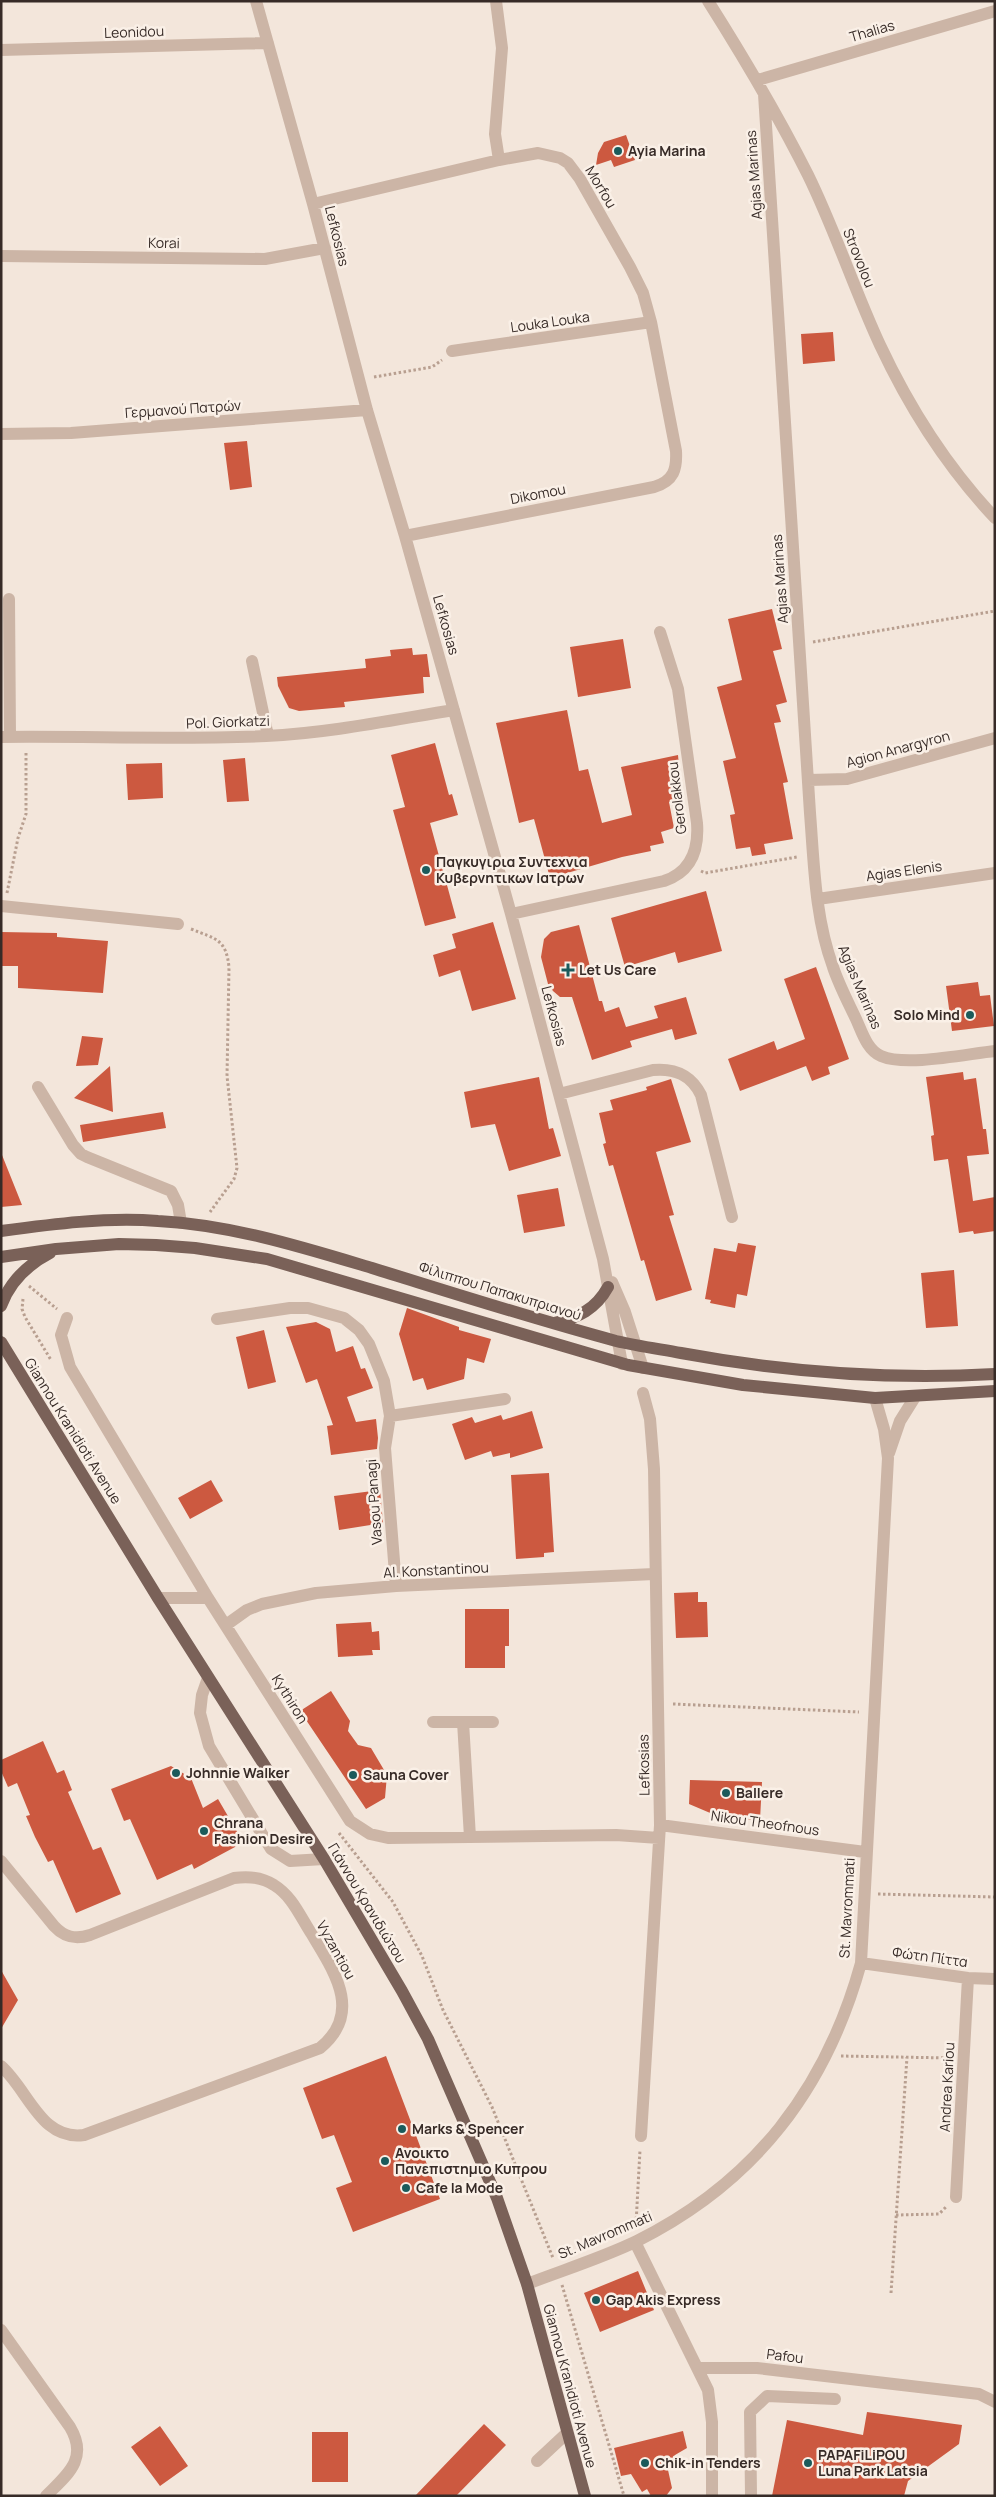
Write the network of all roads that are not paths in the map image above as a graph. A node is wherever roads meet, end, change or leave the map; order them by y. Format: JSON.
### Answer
{"nodes":[{"id":1,"x":256,"y":1,"type":"edge"},
{"id":2,"x":496,"y":1,"type":"edge"},
{"id":3,"x":708,"y":1,"type":"edge"},
{"id":4,"x":992,"y":1,"type":"edge"},
{"id":5,"x":995,"y":10,"type":"edge"},
{"id":6,"x":268,"y":43,"type":"junction"},
{"id":7,"x":1,"y":50,"type":"edge"},
{"id":8,"x":758,"y":80,"type":"junction"},
{"id":9,"x":764,"y":94,"type":"junction"},
{"id":10,"x":499,"y":160,"type":"junction"},
{"id":11,"x":314,"y":204,"type":"junction"},
{"id":12,"x":325,"y":248,"type":"junction"},
{"id":13,"x":1,"y":256,"type":"edge"},
{"id":14,"x":651,"y":322,"type":"junction"},
{"id":15,"x":452,"y":351,"type":"road end"},
{"id":16,"x":367,"y":410,"type":"junction"},
{"id":17,"x":1,"y":434,"type":"edge"},
{"id":18,"x":673,"y":476,"type":"joint"},
{"id":19,"x":995,"y":518,"type":"edge"},
{"id":20,"x":405,"y":536,"type":"junction"},
{"id":21,"x":9,"y":598,"type":"dead end"},
{"id":22,"x":660,"y":632,"type":"dead end"},
{"id":23,"x":252,"y":661,"type":"dead end"},
{"id":24,"x":454,"y":710,"type":"junction"},
{"id":25,"x":268,"y":736,"type":"junction"},
{"id":26,"x":6,"y":737,"type":"edge"},
{"id":27,"x":995,"y":738,"type":"edge"},
{"id":28,"x":809,"y":780,"type":"junction"},
{"id":29,"x":995,"y":874,"type":"edge"},
{"id":30,"x":818,"y":898,"type":"junction"},
{"id":31,"x":3,"y":906,"type":"edge"},
{"id":32,"x":511,"y":914,"type":"junction"},
{"id":33,"x":178,"y":924,"type":"road end"},
{"id":34,"x":995,"y":1051,"type":"edge"},
{"id":35,"x":38,"y":1086,"type":"dead end"},
{"id":36,"x":559,"y":1094,"type":"junction"},
{"id":37,"x":732,"y":1217,"type":"dead end"},
{"id":38,"x":181,"y":1223,"type":"junction"},
{"id":39,"x":1,"y":1232,"type":"edge"},
{"id":40,"x":56,"y":1249,"type":"junction"},
{"id":41,"x":1,"y":1257,"type":"edge"},
{"id":42,"x":603,"y":1259,"type":"junction"},
{"id":43,"x":608,"y":1288,"type":"junction"},
{"id":44,"x":1,"y":1306,"type":"edge"},
{"id":45,"x":67,"y":1318,"type":"road end"},
{"id":46,"x":217,"y":1320,"type":"dead end"},
{"id":47,"x":554,"y":1323,"type":"junction"},
{"id":48,"x":1,"y":1342,"type":"edge"},
{"id":49,"x":619,"y":1342,"type":"junction"},
{"id":50,"x":636,"y":1345,"type":"junction"},
{"id":51,"x":622,"y":1364,"type":"junction"},
{"id":52,"x":643,"y":1368,"type":"junction"},
{"id":53,"x":995,"y":1374,"type":"edge"},
{"id":54,"x":995,"y":1391,"type":"edge"},
{"id":55,"x":643,"y":1393,"type":"dead end"},
{"id":56,"x":915,"y":1397,"type":"junction"},
{"id":57,"x":875,"y":1398,"type":"junction"},
{"id":58,"x":505,"y":1399,"type":"dead end"},
{"id":59,"x":390,"y":1416,"type":"junction"},
{"id":60,"x":888,"y":1458,"type":"junction"},
{"id":61,"x":120,"y":1535,"type":"joint"},
{"id":62,"x":654,"y":1574,"type":"junction"},
{"id":63,"x":396,"y":1586,"type":"junction"},
{"id":64,"x":158,"y":1598,"type":"junction"},
{"id":65,"x":208,"y":1598,"type":"junction"},
{"id":66,"x":226,"y":1625,"type":"junction"},
{"id":67,"x":208,"y":1678,"type":"junction"},
{"id":68,"x":433,"y":1722,"type":"dead end"},
{"id":69,"x":463,"y":1722,"type":"junction"},
{"id":70,"x":493,"y":1722,"type":"dead end"},
{"id":71,"x":659,"y":1831,"type":"junction"},
{"id":72,"x":470,"y":1837,"type":"junction"},
{"id":73,"x":865,"y":1852,"type":"junction"},
{"id":74,"x":324,"y":1859,"type":"junction"},
{"id":75,"x":1,"y":1861,"type":"edge"},
{"id":76,"x":860,"y":1963,"type":"junction"},
{"id":77,"x":968,"y":1978,"type":"junction"},
{"id":78,"x":995,"y":1979,"type":"edge"},
{"id":79,"x":1,"y":2066,"type":"edge"},
{"id":80,"x":641,"y":2136,"type":"road end"},
{"id":81,"x":956,"y":2197,"type":"road end"},
{"id":82,"x":635,"y":2242,"type":"junction"},
{"id":83,"x":527,"y":2284,"type":"junction"},
{"id":84,"x":1,"y":2330,"type":"edge"},
{"id":85,"x":699,"y":2368,"type":"junction"},
{"id":86,"x":835,"y":2400,"type":"dead end"},
{"id":87,"x":995,"y":2402,"type":"edge"},
{"id":88,"x":567,"y":2434,"type":"junction"},
{"id":89,"x":537,"y":2461,"type":"dead end"},
{"id":90,"x":46,"y":2496,"type":"edge"},
{"id":91,"x":585,"y":2496,"type":"edge"},
{"id":92,"x":712,"y":2496,"type":"edge"},
{"id":93,"x":751,"y":2496,"type":"edge"}],
"edges":[{"from":1,"to":6,"type":"street","name":"Lefkosias"},
{"from":2,"to":10,"type":"street"},
{"from":3,"to":8,"type":"street","name":"Strovolou"},
{"from":4,"to":5,"type":"street"},
{"from":5,"to":8,"type":"street","name":"Thalias"},
{"from":6,"to":7,"type":"street","name":"Leonidou"},
{"from":6,"to":11,"type":"street","name":"Lefkosias"},
{"from":8,"to":9,"type":"street","name":"Strovolou"},
{"from":9,"to":19,"type":"street","name":"Strovolou"},
{"from":9,"to":28,"type":"street","name":"Agias Marinas"},
{"from":10,"to":11,"type":"street","name":"Morfou"},
{"from":10,"to":14,"type":"street","name":"Morfou"},
{"from":11,"to":12,"type":"street","name":"Lefkosias"},
{"from":12,"to":13,"type":"street","name":"Korai"},
{"from":12,"to":16,"type":"street","name":"Lefkosias"},
{"from":14,"to":15,"type":"street","name":"Louka Louka"},
{"from":14,"to":18,"type":"street","name":"Morfou"},
{"from":16,"to":17,"type":"street","name":"Γερμανού Πατρών"},
{"from":16,"to":20,"type":"street","name":"Lefkosias"},
{"from":18,"to":20,"type":"street","name":"Dikomou"},
{"from":20,"to":24,"type":"street","name":"Lefkosias"},
{"from":21,"to":26,"type":"street"},
{"from":22,"to":32,"type":"street","name":"Gerolakkou"},
{"from":23,"to":25,"type":"street"},
{"from":24,"to":25,"type":"street","name":"Pol. Giorkatzi"},
{"from":24,"to":32,"type":"street","name":"Lefkosias"},
{"from":25,"to":26,"type":"street","name":"Pol. Giorkatzi"},
{"from":27,"to":28,"type":"street","name":"Agion Anargyron"},
{"from":28,"to":30,"type":"street","name":"Agias Marinas"},
{"from":29,"to":30,"type":"street","name":"Agias Elenis"},
{"from":30,"to":34,"type":"street","name":"Agias Marinas"},
{"from":31,"to":33,"type":"street"},
{"from":32,"to":36,"type":"street","name":"Lefkosias"},
{"from":35,"to":38,"type":"street"},
{"from":36,"to":37,"type":"street"},
{"from":36,"to":42,"type":"street","name":"Lefkosias"},
{"from":38,"to":39,"type":"main road","name":"Φίλιππου Παπακυπριανού"},
{"from":38,"to":47,"type":"main road","name":"Φίλιππου Παπακυπριανού"},
{"from":40,"to":41,"type":"main road"},
{"from":40,"to":44,"type":"main road"},
{"from":40,"to":51,"type":"main road"},
{"from":42,"to":43,"type":"street","name":"Lefkosias"},
{"from":42,"to":50,"type":"street","name":"Lefkosias"},
{"from":43,"to":47,"type":"main road"},
{"from":43,"to":49,"type":"street","name":"Lefkosias"},
{"from":45,"to":65,"type":"street","name":"Kythiron"},
{"from":46,"to":59,"type":"street","name":"Vasou Panagi"},
{"from":47,"to":49,"type":"main road","name":"Φίλιππου Παπακυπριανού"},
{"from":48,"to":61,"type":"main road","name":"Giannou Kranidioti Avenue"},
{"from":49,"to":50,"type":"main road","name":"Φίλιππου Παπακυπριανού"},
{"from":49,"to":51,"type":"street","name":"Lefkosias"},
{"from":50,"to":52,"type":"street","name":"Lefkosias"},
{"from":50,"to":53,"type":"main road","name":"Φίλιππου Παπακυπριανού"},
{"from":51,"to":52,"type":"main road"},
{"from":52,"to":57,"type":"main road"},
{"from":54,"to":56,"type":"main road"},
{"from":55,"to":62,"type":"street","name":"Lefkosias"},
{"from":56,"to":57,"type":"main road"},
{"from":56,"to":60,"type":"street","name":"St. Mavrommati"},
{"from":57,"to":60,"type":"street","name":"St. Mavrommati"},
{"from":58,"to":59,"type":"street"},
{"from":59,"to":63,"type":"street","name":"Vasou Panagi"},
{"from":60,"to":73,"type":"street","name":"St. Mavrommati"},
{"from":61,"to":64,"type":"main road","name":"Γιάννου Κρανιδιώτου"},
{"from":62,"to":63,"type":"street","name":"Al. Konstantinou"},
{"from":62,"to":71,"type":"street","name":"Lefkosias"},
{"from":63,"to":66,"type":"street","name":"Al. Konstantinou"},
{"from":64,"to":65,"type":"street"},
{"from":64,"to":67,"type":"main road","name":"Γιάννου Κρανιδιώτου"},
{"from":65,"to":66,"type":"street","name":"Kythiron"},
{"from":66,"to":72,"type":"street","name":"Kythiron"},
{"from":67,"to":74,"type":"main road","name":"Γιάννου Κρανιδιώτου"},
{"from":67,"to":74,"type":"street"},
{"from":68,"to":69,"type":"street"},
{"from":69,"to":70,"type":"street"},
{"from":69,"to":72,"type":"street"},
{"from":71,"to":72,"type":"street","name":"Kythiron"},
{"from":71,"to":73,"type":"street","name":"Nikou Theofnous"},
{"from":71,"to":80,"type":"street","name":"Lefkosias"},
{"from":73,"to":76,"type":"street","name":"St. Mavrommati"},
{"from":74,"to":83,"type":"main road","name":"Γιάννου Κρανιδιώτου"},
{"from":75,"to":79,"type":"street","name":"Vyzantiou"},
{"from":76,"to":77,"type":"street","name":"Φώτη Πίττα"},
{"from":76,"to":82,"type":"street","name":"St. Mavrommati"},
{"from":77,"to":78,"type":"street","name":"Φώτη Πίττα"},
{"from":77,"to":81,"type":"street","name":"Andrea Kariou"},
{"from":82,"to":83,"type":"street","name":"St. Mavrommati"},
{"from":82,"to":85,"type":"street"},
{"from":83,"to":88,"type":"main road","name":"Giannou Kranidioti Avenue"},
{"from":84,"to":90,"type":"street"},
{"from":85,"to":87,"type":"street","name":"Pafou"},
{"from":85,"to":92,"type":"street"},
{"from":86,"to":93,"type":"street"},
{"from":88,"to":89,"type":"street"},
{"from":88,"to":91,"type":"main road","name":"Giannou Kranidioti Avenue"}]}
